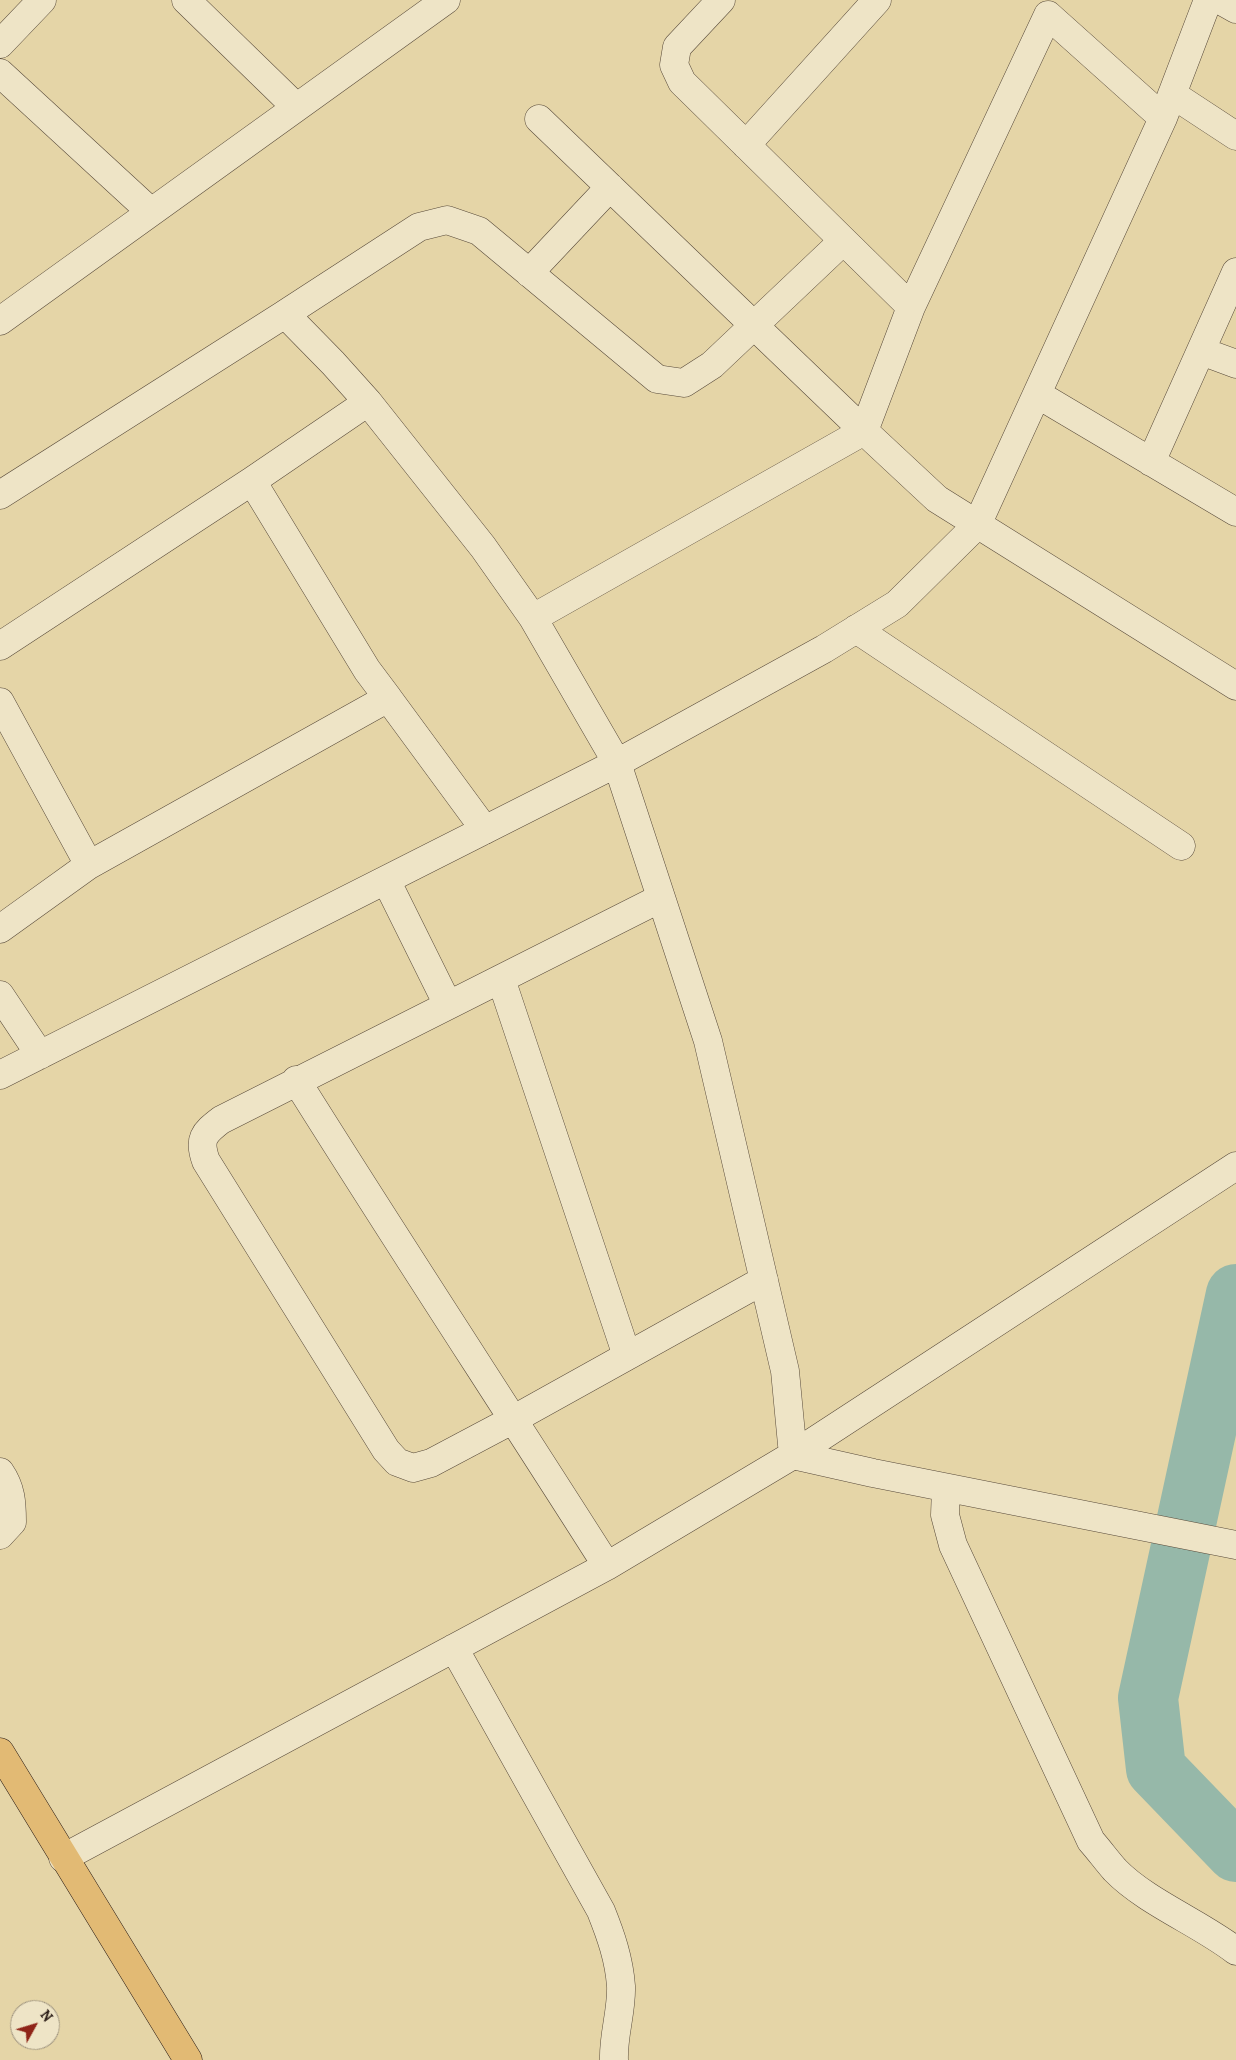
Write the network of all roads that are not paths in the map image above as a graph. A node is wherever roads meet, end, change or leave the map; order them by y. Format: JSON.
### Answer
{"nodes":[{"id":1,"x":42,"y":0,"type":"edge"},
{"id":2,"x":186,"y":0,"type":"edge"},
{"id":3,"x":446,"y":0,"type":"edge"},
{"id":4,"x":721,"y":0,"type":"edge"},
{"id":5,"x":876,"y":0,"type":"edge"},
{"id":6,"x":1208,"y":0,"type":"edge"},
{"id":7,"x":1220,"y":0,"type":"edge"},
{"id":8,"x":1040,"y":8,"type":"edge"},
{"id":9,"x":1236,"y":9,"type":"edge"},
{"id":10,"x":0,"y":44,"type":"edge"},
{"id":11,"x":0,"y":73,"type":"edge"},
{"id":12,"x":1167,"y":106,"type":"junction"},
{"id":13,"x":296,"y":107,"type":"junction"},
{"id":14,"x":539,"y":119,"type":"dead end"},
{"id":15,"x":1236,"y":136,"type":"edge"},
{"id":16,"x":746,"y":145,"type":"junction"},
{"id":17,"x":610,"y":187,"type":"junction"},
{"id":18,"x":151,"y":212,"type":"junction"},
{"id":19,"x":844,"y":240,"type":"junction"},
{"id":20,"x":1236,"y":272,"type":"edge"},
{"id":21,"x":529,"y":273,"type":"junction"},
{"id":22,"x":911,"y":307,"type":"junction"},
{"id":23,"x":285,"y":314,"type":"junction"},
{"id":24,"x":0,"y":321,"type":"edge"},
{"id":25,"x":753,"y":324,"type":"junction"},
{"id":26,"x":1201,"y":351,"type":"junction"},
{"id":27,"x":1236,"y":364,"type":"edge"},
{"id":28,"x":1037,"y":394,"type":"junction"},
{"id":29,"x":368,"y":402,"type":"junction"},
{"id":30,"x":864,"y":431,"type":"junction"},
{"id":31,"x":1151,"y":462,"type":"junction"},
{"id":32,"x":252,"y":481,"type":"junction"},
{"id":33,"x":0,"y":495,"type":"edge"},
{"id":34,"x":1236,"y":512,"type":"edge"},
{"id":35,"x":977,"y":525,"type":"junction"},
{"id":36,"x":533,"y":618,"type":"junction"},
{"id":37,"x":856,"y":629,"type":"junction"},
{"id":38,"x":0,"y":646,"type":"edge"},
{"id":39,"x":1236,"y":686,"type":"edge"},
{"id":40,"x":388,"y":698,"type":"junction"},
{"id":41,"x":0,"y":702,"type":"edge"},
{"id":42,"x":617,"y":763,"type":"junction"},
{"id":43,"x":484,"y":830,"type":"junction"},
{"id":44,"x":1181,"y":846,"type":"dead end"},
{"id":45,"x":89,"y":865,"type":"junction"},
{"id":46,"x":386,"y":880,"type":"junction"},
{"id":47,"x":661,"y":898,"type":"junction"},
{"id":48,"x":0,"y":929,"type":"edge"},
{"id":49,"x":501,"y":979,"type":"junction"},
{"id":50,"x":0,"y":995,"type":"edge"},
{"id":51,"x":448,"y":1005,"type":"junction"},
{"id":52,"x":40,"y":1055,"type":"junction"},
{"id":53,"x":0,"y":1076,"type":"edge"},
{"id":54,"x":296,"y":1080,"type":"junction"},
{"id":55,"x":1229,"y":1170,"type":"edge"},
{"id":56,"x":764,"y":1280,"type":"junction"},
{"id":57,"x":627,"y":1356,"type":"junction"},
{"id":58,"x":514,"y":1418,"type":"junction"},
{"id":59,"x":793,"y":1455,"type":"junction"},
{"id":60,"x":0,"y":1472,"type":"edge"},
{"id":61,"x":946,"y":1488,"type":"junction"},
{"id":62,"x":0,"y":1535,"type":"edge"},
{"id":63,"x":1236,"y":1545,"type":"edge"},
{"id":64,"x":607,"y":1566,"type":"junction"},
{"id":65,"x":454,"y":1648,"type":"junction"},
{"id":66,"x":0,"y":1752,"type":"edge"},
{"id":67,"x":63,"y":1858,"type":"junction"},
{"id":68,"x":1236,"y":1951,"type":"edge"},
{"id":69,"x":188,"y":2060,"type":"edge"},
{"id":70,"x":614,"y":2060,"type":"edge"}],
"edges":[{"from":1,"to":10,"type":"street"},
{"from":2,"to":13,"type":"street"},
{"from":3,"to":13,"type":"street"},
{"from":4,"to":16,"type":"street"},
{"from":5,"to":16,"type":"street"},
{"from":6,"to":12,"type":"street"},
{"from":7,"to":9,"type":"street"},
{"from":8,"to":12,"type":"street"},
{"from":8,"to":22,"type":"street"},
{"from":11,"to":18,"type":"street"},
{"from":12,"to":15,"type":"street"},
{"from":12,"to":28,"type":"street"},
{"from":13,"to":18,"type":"street"},
{"from":14,"to":17,"type":"street"},
{"from":16,"to":19,"type":"street"},
{"from":17,"to":21,"type":"street"},
{"from":17,"to":25,"type":"street"},
{"from":18,"to":24,"type":"street"},
{"from":19,"to":22,"type":"street"},
{"from":19,"to":25,"type":"street"},
{"from":20,"to":26,"type":"street"},
{"from":21,"to":23,"type":"street"},
{"from":21,"to":25,"type":"street"},
{"from":22,"to":30,"type":"street"},
{"from":23,"to":29,"type":"street"},
{"from":23,"to":33,"type":"street"},
{"from":25,"to":30,"type":"street"},
{"from":26,"to":27,"type":"street"},
{"from":26,"to":31,"type":"street"},
{"from":28,"to":31,"type":"street"},
{"from":28,"to":35,"type":"street"},
{"from":29,"to":32,"type":"street"},
{"from":29,"to":36,"type":"street"},
{"from":30,"to":35,"type":"street"},
{"from":30,"to":36,"type":"street"},
{"from":31,"to":34,"type":"street"},
{"from":32,"to":38,"type":"street"},
{"from":32,"to":40,"type":"street"},
{"from":35,"to":37,"type":"street"},
{"from":35,"to":39,"type":"street"},
{"from":36,"to":42,"type":"street"},
{"from":37,"to":42,"type":"street"},
{"from":37,"to":44,"type":"street"},
{"from":40,"to":43,"type":"street"},
{"from":40,"to":45,"type":"street"},
{"from":41,"to":45,"type":"street"},
{"from":42,"to":43,"type":"street"},
{"from":42,"to":47,"type":"street"},
{"from":43,"to":46,"type":"street"},
{"from":45,"to":48,"type":"street"},
{"from":46,"to":51,"type":"street"},
{"from":46,"to":52,"type":"street"},
{"from":47,"to":49,"type":"street"},
{"from":47,"to":56,"type":"street"},
{"from":49,"to":51,"type":"street"},
{"from":49,"to":57,"type":"street"},
{"from":50,"to":52,"type":"street"},
{"from":51,"to":54,"type":"street"},
{"from":52,"to":53,"type":"street"},
{"from":54,"to":58,"type":"street"},
{"from":54,"to":58,"type":"street"},
{"from":55,"to":59,"type":"street"},
{"from":56,"to":57,"type":"street"},
{"from":56,"to":59,"type":"street"},
{"from":57,"to":58,"type":"street"},
{"from":58,"to":64,"type":"street"},
{"from":59,"to":61,"type":"street"},
{"from":59,"to":64,"type":"street"},
{"from":60,"to":62,"type":"street"},
{"from":61,"to":63,"type":"street"},
{"from":61,"to":68,"type":"street"},
{"from":64,"to":65,"type":"street"},
{"from":65,"to":67,"type":"street"},
{"from":65,"to":70,"type":"street"},
{"from":66,"to":67,"type":"main road"},
{"from":67,"to":69,"type":"main road"}]}
